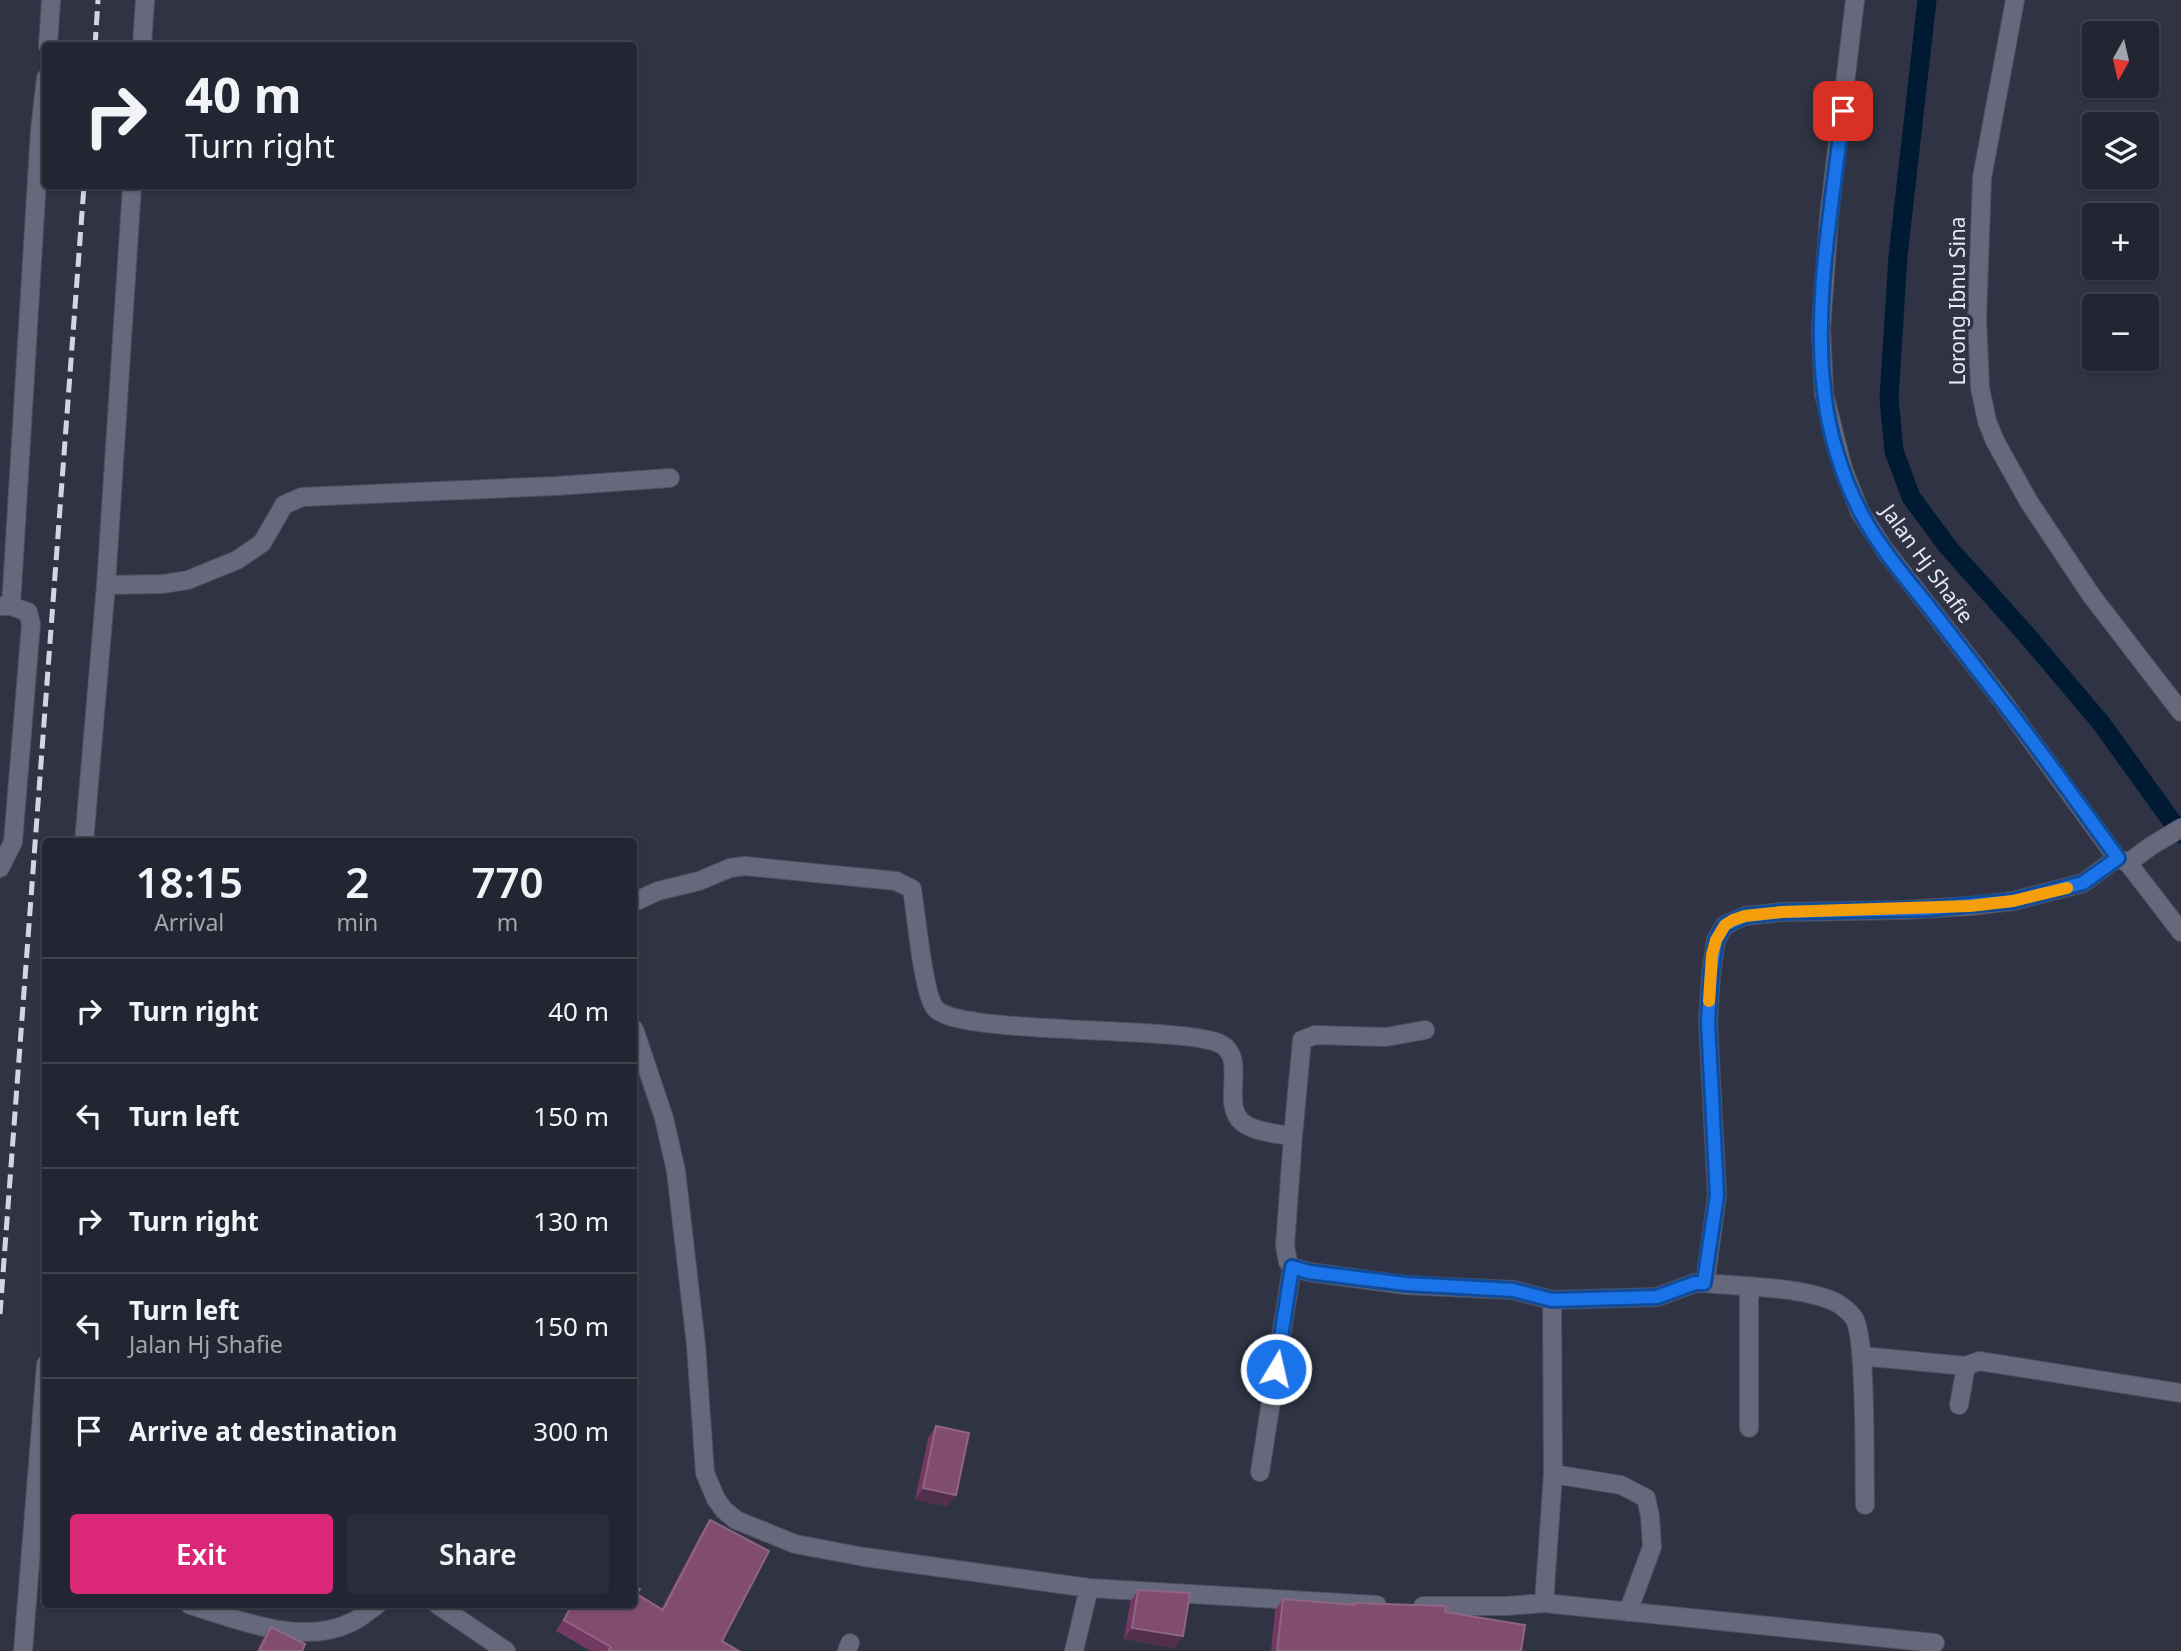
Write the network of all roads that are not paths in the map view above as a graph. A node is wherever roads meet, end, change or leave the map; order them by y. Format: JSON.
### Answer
{"nodes":[{"id":1,"x":51,"y":0,"type":"edge"},
{"id":2,"x":145,"y":0,"type":"edge"},
{"id":3,"x":1855,"y":0,"type":"edge"},
{"id":4,"x":2015,"y":0,"type":"edge"},
{"id":5,"x":48,"y":42,"type":"edge"},
{"id":6,"x":142,"y":42,"type":"edge"},
{"id":7,"x":42,"y":113,"type":"edge"},
{"id":8,"x":132,"y":189,"type":"edge"},
{"id":9,"x":670,"y":478,"type":"dead end"},
{"id":10,"x":8,"y":490,"type":"edge"},
{"id":11,"x":106,"y":585,"type":"junction"},
{"id":12,"x":6,"y":606,"type":"edge"},
{"id":13,"x":2181,"y":712,"type":"edge"},
{"id":14,"x":2181,"y":828,"type":"edge"},
{"id":15,"x":84,"y":838,"type":"edge"},
{"id":16,"x":2123,"y":861,"type":"junction"},
{"id":17,"x":0,"y":868,"type":"edge"},
{"id":18,"x":637,"y":901,"type":"edge"},
{"id":19,"x":2181,"y":932,"type":"edge"},
{"id":20,"x":1424,"y":1030,"type":"dead end"},
{"id":21,"x":637,"y":1037,"type":"edge"},
{"id":22,"x":1293,"y":1136,"type":"junction"},
{"id":23,"x":1292,"y":1267,"type":"junction"},
{"id":24,"x":1704,"y":1283,"type":"junction"},
{"id":25,"x":1748,"y":1287,"type":"junction"},
{"id":26,"x":1552,"y":1300,"type":"junction"},
{"id":27,"x":1861,"y":1356,"type":"junction"},
{"id":28,"x":1966,"y":1366,"type":"junction"},
{"id":29,"x":2181,"y":1393,"type":"edge"},
{"id":30,"x":1959,"y":1405,"type":"dead end"},
{"id":31,"x":1749,"y":1427,"type":"dead end"},
{"id":32,"x":42,"y":1466,"type":"edge"},
{"id":33,"x":1259,"y":1472,"type":"dead end"},
{"id":34,"x":1553,"y":1475,"type":"junction"},
{"id":35,"x":1864,"y":1506,"type":"dead end"},
{"id":36,"x":38,"y":1567,"type":"edge"},
{"id":37,"x":1089,"y":1588,"type":"junction"},
{"id":38,"x":1544,"y":1602,"type":"junction"},
{"id":39,"x":201,"y":1608,"type":"edge"},
{"id":40,"x":373,"y":1608,"type":"edge"},
{"id":41,"x":442,"y":1608,"type":"edge"},
{"id":42,"x":1628,"y":1612,"type":"junction"},
{"id":43,"x":1935,"y":1643,"type":"dead end"},
{"id":44,"x":23,"y":1651,"type":"edge"},
{"id":45,"x":506,"y":1651,"type":"edge"},
{"id":46,"x":1074,"y":1651,"type":"edge"}],
"edges":[{"from":1,"to":5,"type":"street"},
{"from":2,"to":6,"type":"street"},
{"from":3,"to":16,"type":"street","name":"Jalan Hj Shafie"},
{"from":4,"to":13,"type":"street","name":"Lorong Ibnu Sina"},
{"from":7,"to":10,"type":"street"},
{"from":8,"to":11,"type":"street"},
{"from":9,"to":11,"type":"street"},
{"from":10,"to":12,"type":"street"},
{"from":11,"to":15,"type":"street"},
{"from":12,"to":17,"type":"street"},
{"from":14,"to":16,"type":"street"},
{"from":16,"to":19,"type":"street","name":"Jalan Hj Shafie"},
{"from":16,"to":24,"type":"street"},
{"from":18,"to":22,"type":"street"},
{"from":20,"to":22,"type":"street"},
{"from":21,"to":37,"type":"street"},
{"from":22,"to":23,"type":"street"},
{"from":23,"to":26,"type":"street"},
{"from":23,"to":33,"type":"street"},
{"from":24,"to":25,"type":"street"},
{"from":24,"to":26,"type":"street"},
{"from":25,"to":27,"type":"street"},
{"from":25,"to":31,"type":"street"},
{"from":26,"to":34,"type":"street"},
{"from":27,"to":28,"type":"street"},
{"from":27,"to":35,"type":"street"},
{"from":28,"to":29,"type":"street"},
{"from":28,"to":30,"type":"street"},
{"from":32,"to":36,"type":"street"},
{"from":34,"to":38,"type":"street"},
{"from":34,"to":42,"type":"street"},
{"from":36,"to":44,"type":"street"},
{"from":37,"to":38,"type":"street"},
{"from":37,"to":46,"type":"street"},
{"from":38,"to":42,"type":"street"},
{"from":39,"to":40,"type":"street"},
{"from":41,"to":45,"type":"street"},
{"from":42,"to":43,"type":"street"}]}
